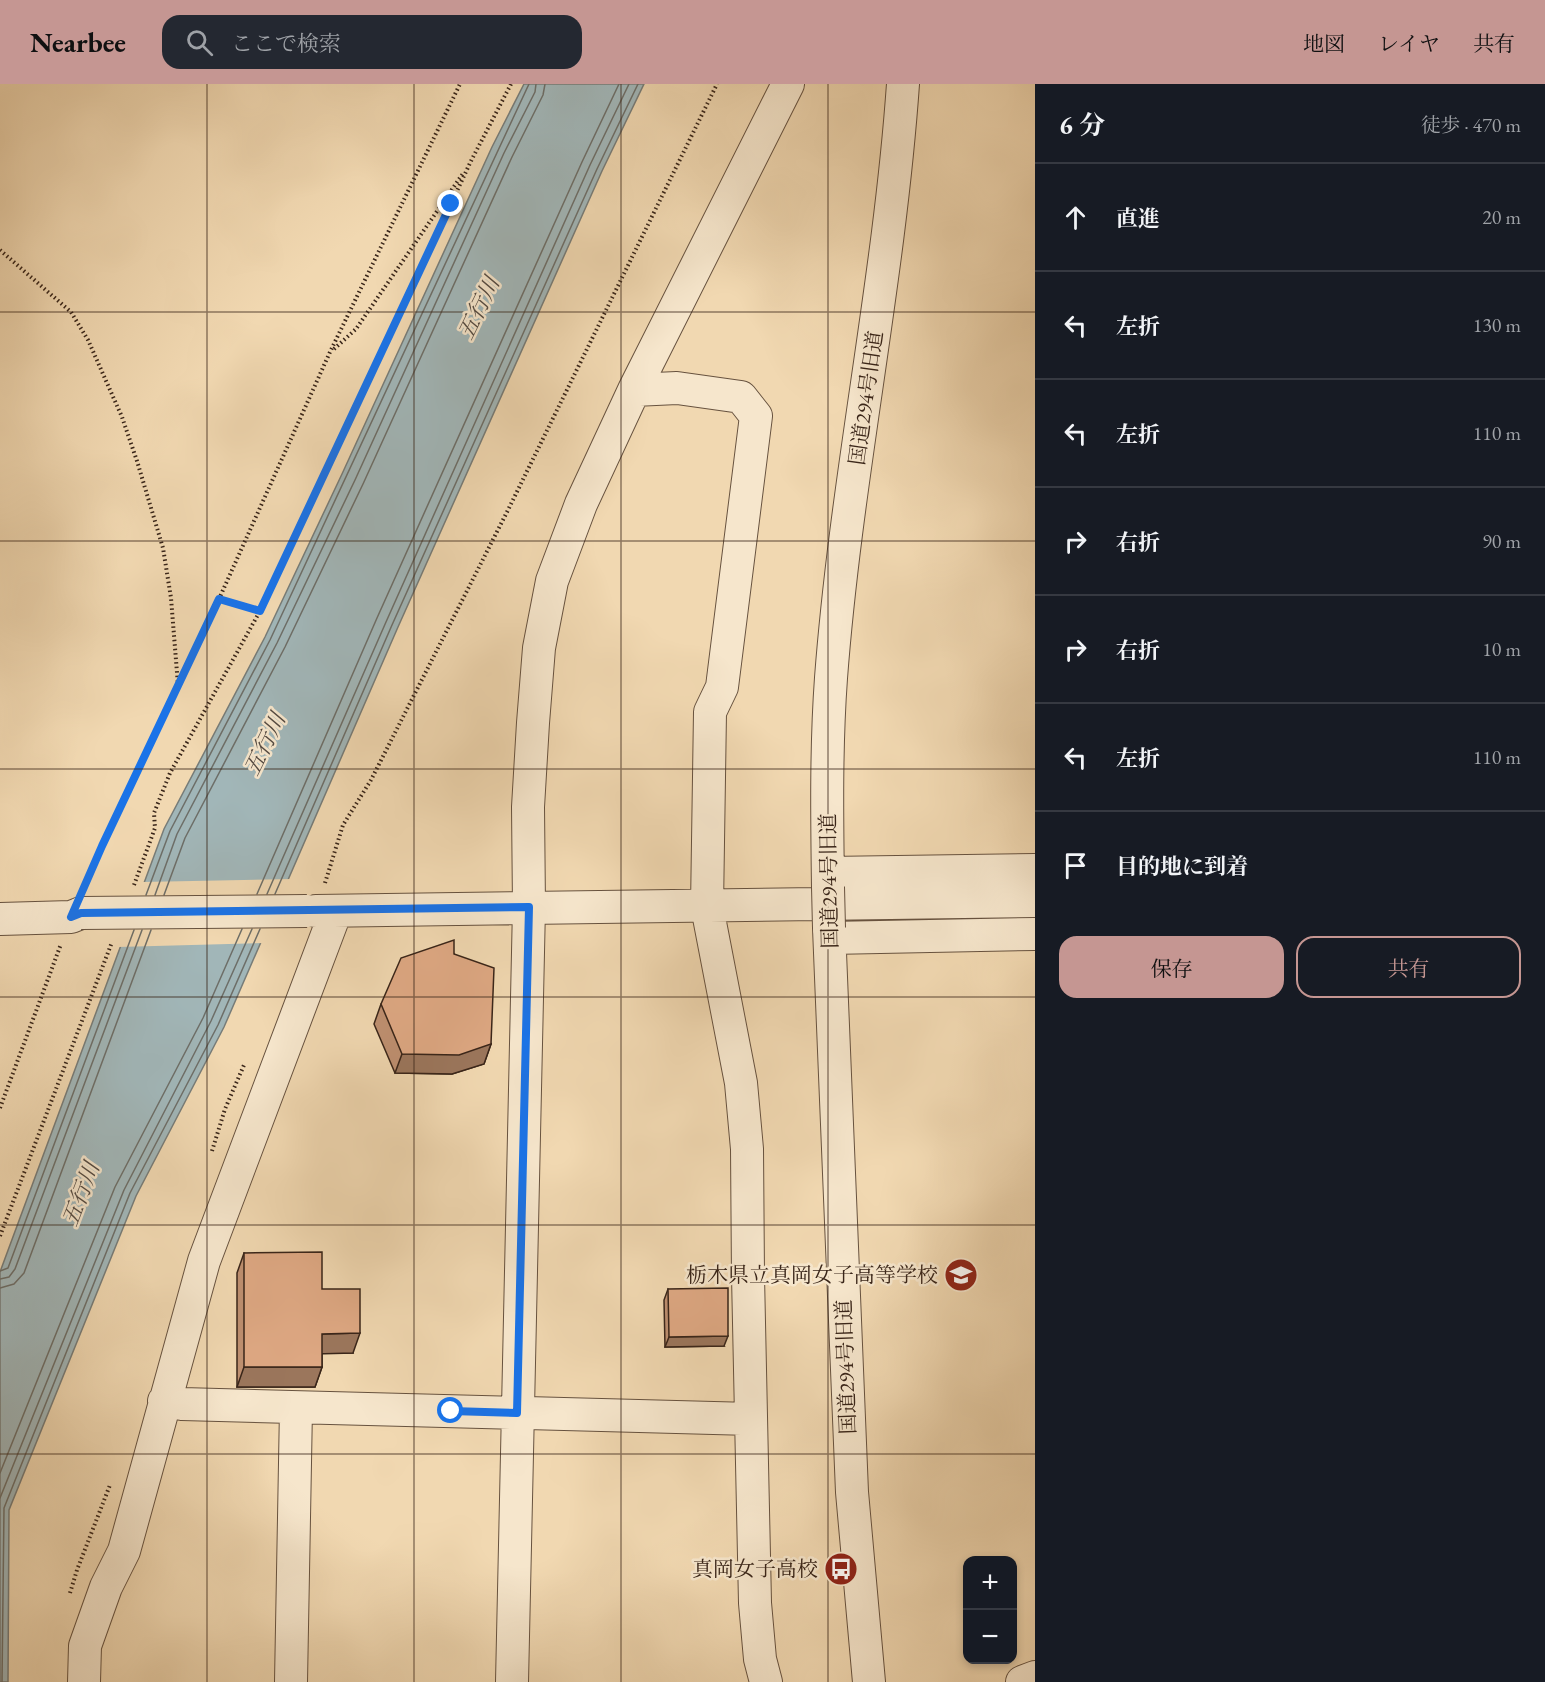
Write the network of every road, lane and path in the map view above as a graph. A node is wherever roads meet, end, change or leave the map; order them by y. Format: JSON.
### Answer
{"nodes":[{"id":1,"x":460,"y":84,"type":"edge"},
{"id":2,"x":511,"y":84,"type":"edge"},
{"id":3,"x":717,"y":84,"type":"edge"},
{"id":4,"x":788,"y":84,"type":"edge"},
{"id":5,"x":902,"y":89,"type":"edge"},
{"id":6,"x":471,"y":161,"type":"junction"},
{"id":7,"x":0,"y":250,"type":"edge"},
{"id":8,"x":330,"y":352,"type":"junction"},
{"id":9,"x":634,"y":390,"type":"junction"},
{"id":10,"x":219,"y":599,"type":"junction"},
{"id":11,"x":260,"y":611,"type":"junction"},
{"id":12,"x":178,"y":686,"type":"junction"},
{"id":13,"x":1035,"y":870,"type":"edge"},
{"id":14,"x":828,"y":880,"type":"junction"},
{"id":15,"x":131,"y":893,"type":"dead end"},
{"id":16,"x":323,"y":902,"type":"junction"},
{"id":17,"x":1035,"y":902,"type":"edge"},
{"id":18,"x":529,"y":907,"type":"junction"},
{"id":19,"x":707,"y":907,"type":"junction"},
{"id":20,"x":76,"y":915,"type":"junction"},
{"id":21,"x":0,"y":919,"type":"edge"},
{"id":22,"x":830,"y":933,"type":"junction"},
{"id":23,"x":1035,"y":934,"type":"edge"},
{"id":24,"x":114,"y":936,"type":"dead end"},
{"id":25,"x":0,"y":1108,"type":"edge"},
{"id":26,"x":0,"y":1236,"type":"edge"},
{"id":27,"x":164,"y":1401,"type":"junction"},
{"id":28,"x":296,"y":1408,"type":"junction"},
{"id":29,"x":517,"y":1413,"type":"junction"},
{"id":30,"x":751,"y":1419,"type":"junction"},
{"id":31,"x":1035,"y":1677,"type":"edge"},
{"id":32,"x":84,"y":1682,"type":"edge"},
{"id":33,"x":291,"y":1682,"type":"edge"},
{"id":34,"x":512,"y":1682,"type":"edge"},
{"id":35,"x":766,"y":1682,"type":"edge"},
{"id":36,"x":869,"y":1682,"type":"edge"},
{"id":37,"x":1022,"y":1682,"type":"edge"}],
"edges":[{"from":1,"to":8,"type":"path"},
{"from":2,"to":6,"type":"path"},
{"from":3,"to":16,"type":"path"},
{"from":4,"to":9,"type":"street"},
{"from":5,"to":14,"type":"street","name":"国道294号旧道"},
{"from":6,"to":8,"type":"path"},
{"from":6,"to":11,"type":"path"},
{"from":7,"to":12,"type":"path"},
{"from":8,"to":10,"type":"path"},
{"from":9,"to":18,"type":"street"},
{"from":9,"to":19,"type":"street"},
{"from":10,"to":11,"type":"path"},
{"from":10,"to":12,"type":"path"},
{"from":11,"to":15,"type":"path"},
{"from":12,"to":20,"type":"path"},
{"from":13,"to":14,"type":"street"},
{"from":14,"to":22,"type":"street","name":"国道294号旧道","bridge":true},
{"from":16,"to":18,"type":"street"},
{"from":16,"to":20,"type":"street","bridge":true},
{"from":16,"to":27,"type":"street"},
{"from":17,"to":19,"type":"street"},
{"from":18,"to":19,"type":"street"},
{"from":18,"to":29,"type":"street"},
{"from":19,"to":30,"type":"street"},
{"from":20,"to":21,"type":"street"},
{"from":20,"to":25,"type":"path"},
{"from":22,"to":23,"type":"street"},
{"from":22,"to":36,"type":"street","name":"国道294号旧道"},
{"from":24,"to":26,"type":"path"},
{"from":27,"to":28,"type":"street"},
{"from":27,"to":32,"type":"street"},
{"from":28,"to":29,"type":"street"},
{"from":28,"to":33,"type":"street"},
{"from":29,"to":30,"type":"street"},
{"from":29,"to":34,"type":"street"},
{"from":30,"to":35,"type":"street"},
{"from":31,"to":37,"type":"street"}]}
